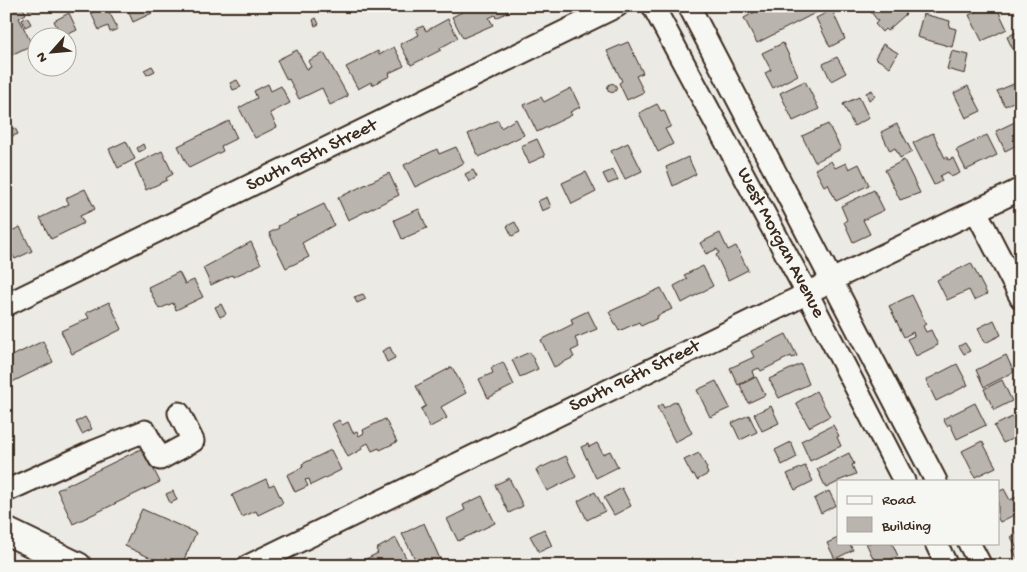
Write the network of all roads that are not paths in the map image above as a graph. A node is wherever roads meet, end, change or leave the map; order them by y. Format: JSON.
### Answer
{"nodes":[{"id":1,"x":617,"y":6,"type":"edge"},
{"id":2,"x":653,"y":6,"type":"edge"},
{"id":3,"x":689,"y":6,"type":"edge"},
{"id":4,"x":1021,"y":189,"type":"edge"},
{"id":5,"x":789,"y":199,"type":"junction"},
{"id":6,"x":976,"y":211,"type":"junction"},
{"id":7,"x":764,"y":213,"type":"junction"},
{"id":8,"x":831,"y":280,"type":"junction"},
{"id":9,"x":807,"y":293,"type":"junction"},
{"id":10,"x":1021,"y":298,"type":"edge"},
{"id":11,"x":6,"y":305,"type":"edge"},
{"id":12,"x":880,"y":372,"type":"junction"},
{"id":13,"x":855,"y":386,"type":"junction"},
{"id":14,"x":179,"y":413,"type":"dead end"},
{"id":15,"x":903,"y":480,"type":"edge"},
{"id":16,"x":935,"y":480,"type":"edge"},
{"id":17,"x":6,"y":491,"type":"edge"},
{"id":18,"x":6,"y":531,"type":"edge"},
{"id":19,"x":936,"y":544,"type":"edge"},
{"id":20,"x":970,"y":544,"type":"edge"},
{"id":21,"x":78,"y":566,"type":"edge"},
{"id":22,"x":248,"y":566,"type":"edge"},
{"id":23,"x":947,"y":566,"type":"edge"},
{"id":24,"x":981,"y":566,"type":"edge"}],
"edges":[{"from":1,"to":11,"type":"street","name":"South 95th Street"},
{"from":2,"to":7,"type":"street","name":"West Morgan Avenue"},
{"from":3,"to":5,"type":"street","name":"West Morgan Avenue"},
{"from":4,"to":6,"type":"street","name":"South 96th Street"},
{"from":5,"to":7,"type":"street"},
{"from":5,"to":8,"type":"street","name":"West Morgan Avenue"},
{"from":6,"to":8,"type":"street","name":"South 96th Street"},
{"from":6,"to":10,"type":"street"},
{"from":7,"to":9,"type":"street","name":"West Morgan Avenue"},
{"from":8,"to":9,"type":"street","name":"South 96th Street"},
{"from":8,"to":12,"type":"street","name":"West Morgan Avenue"},
{"from":9,"to":13,"type":"street","name":"West Morgan Avenue"},
{"from":9,"to":22,"type":"street","name":"South 96th Street"},
{"from":12,"to":13,"type":"street"},
{"from":12,"to":16,"type":"street","name":"West Morgan Avenue"},
{"from":13,"to":15,"type":"street","name":"West Morgan Avenue"},
{"from":14,"to":17,"type":"street"},
{"from":18,"to":21,"type":"main road"},
{"from":19,"to":23,"type":"street"},
{"from":20,"to":24,"type":"street"}]}
